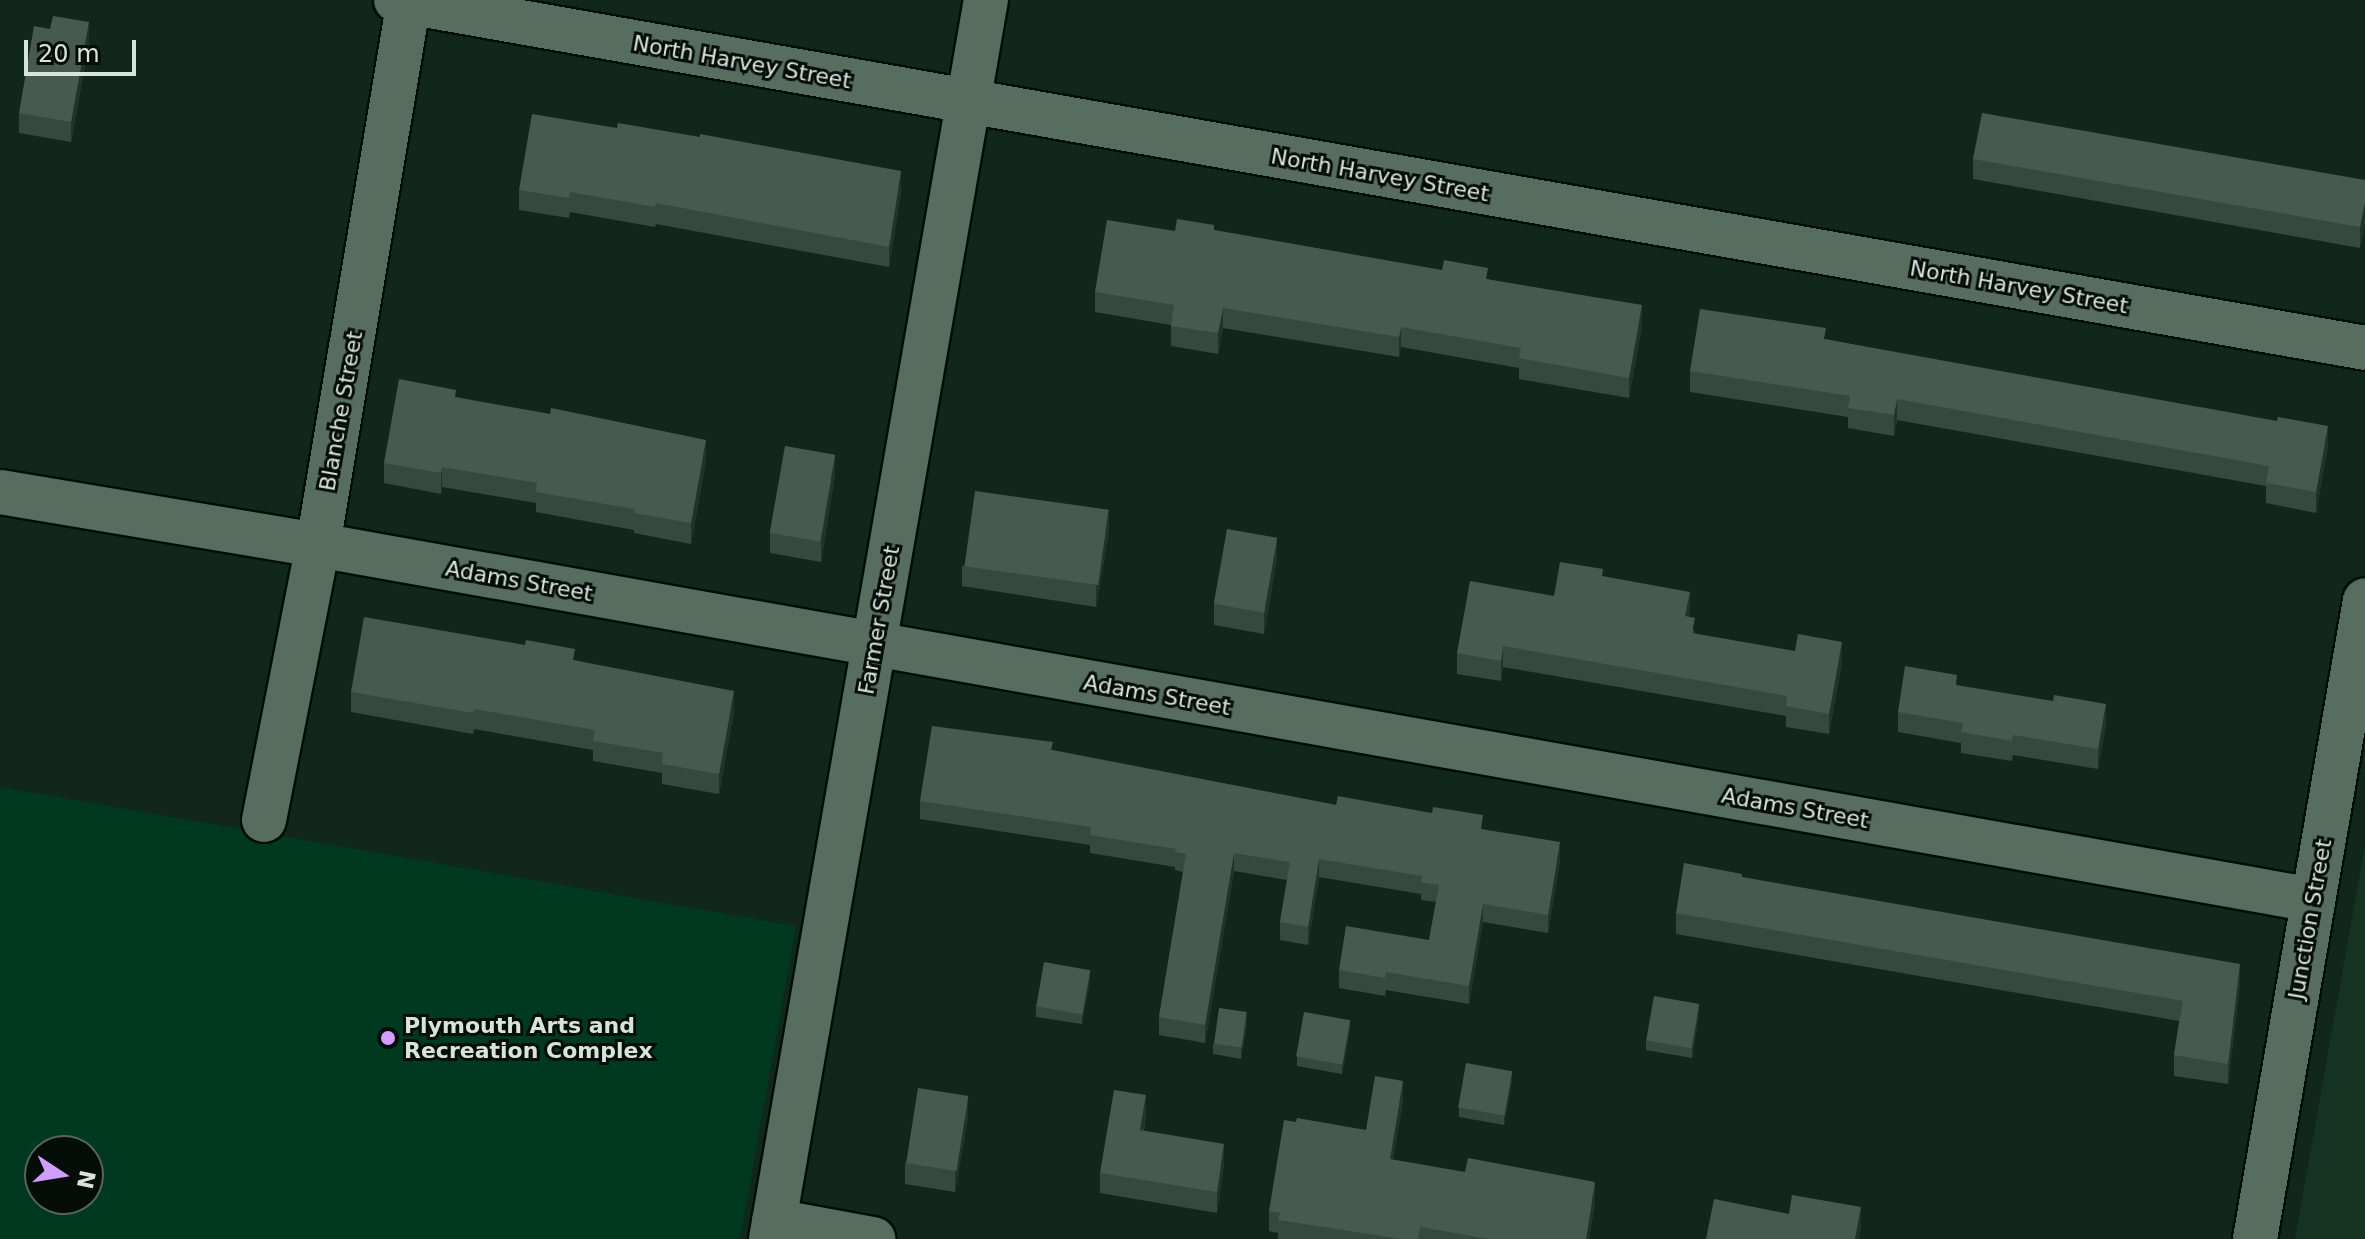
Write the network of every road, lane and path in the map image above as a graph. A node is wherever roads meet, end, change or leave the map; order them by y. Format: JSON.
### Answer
{"nodes":[{"id":1,"x":986,"y":0,"type":"edge"},
{"id":2,"x":405,"y":1,"type":"edge"},
{"id":3,"x":969,"y":102,"type":"junction"},
{"id":4,"x":2365,"y":348,"type":"edge"},
{"id":5,"x":0,"y":492,"type":"edge"},
{"id":6,"x":318,"y":545,"type":"junction"},
{"id":7,"x":2365,"y":600,"type":"edge"},
{"id":8,"x":874,"y":645,"type":"junction"},
{"id":9,"x":264,"y":820,"type":"dead end"},
{"id":10,"x":2313,"y":900,"type":"junction"},
{"id":11,"x":772,"y":1230,"type":"edge"},
{"id":12,"x":873,"y":1239,"type":"edge"},
{"id":13,"x":2255,"y":1239,"type":"edge"}],
"edges":[{"from":1,"to":3,"type":"street","name":"Farmer Street"},
{"from":2,"to":3,"type":"street","name":"North Harvey Street"},
{"from":2,"to":6,"type":"street","name":"Blanche Street"},
{"from":3,"to":4,"type":"street","name":"North Harvey Street"},
{"from":3,"to":8,"type":"street","name":"Farmer Street"},
{"from":5,"to":6,"type":"street","name":"Adams Street"},
{"from":6,"to":8,"type":"street","name":"Adams Street"},
{"from":6,"to":9,"type":"street","name":"Blanche Street"},
{"from":7,"to":10,"type":"street","name":"Junction Street"},
{"from":8,"to":10,"type":"street","name":"Adams Street"},
{"from":8,"to":11,"type":"street","name":"Farmer Street"},
{"from":10,"to":13,"type":"street","name":"Junction Street"},
{"from":11,"to":12,"type":"street"}]}
